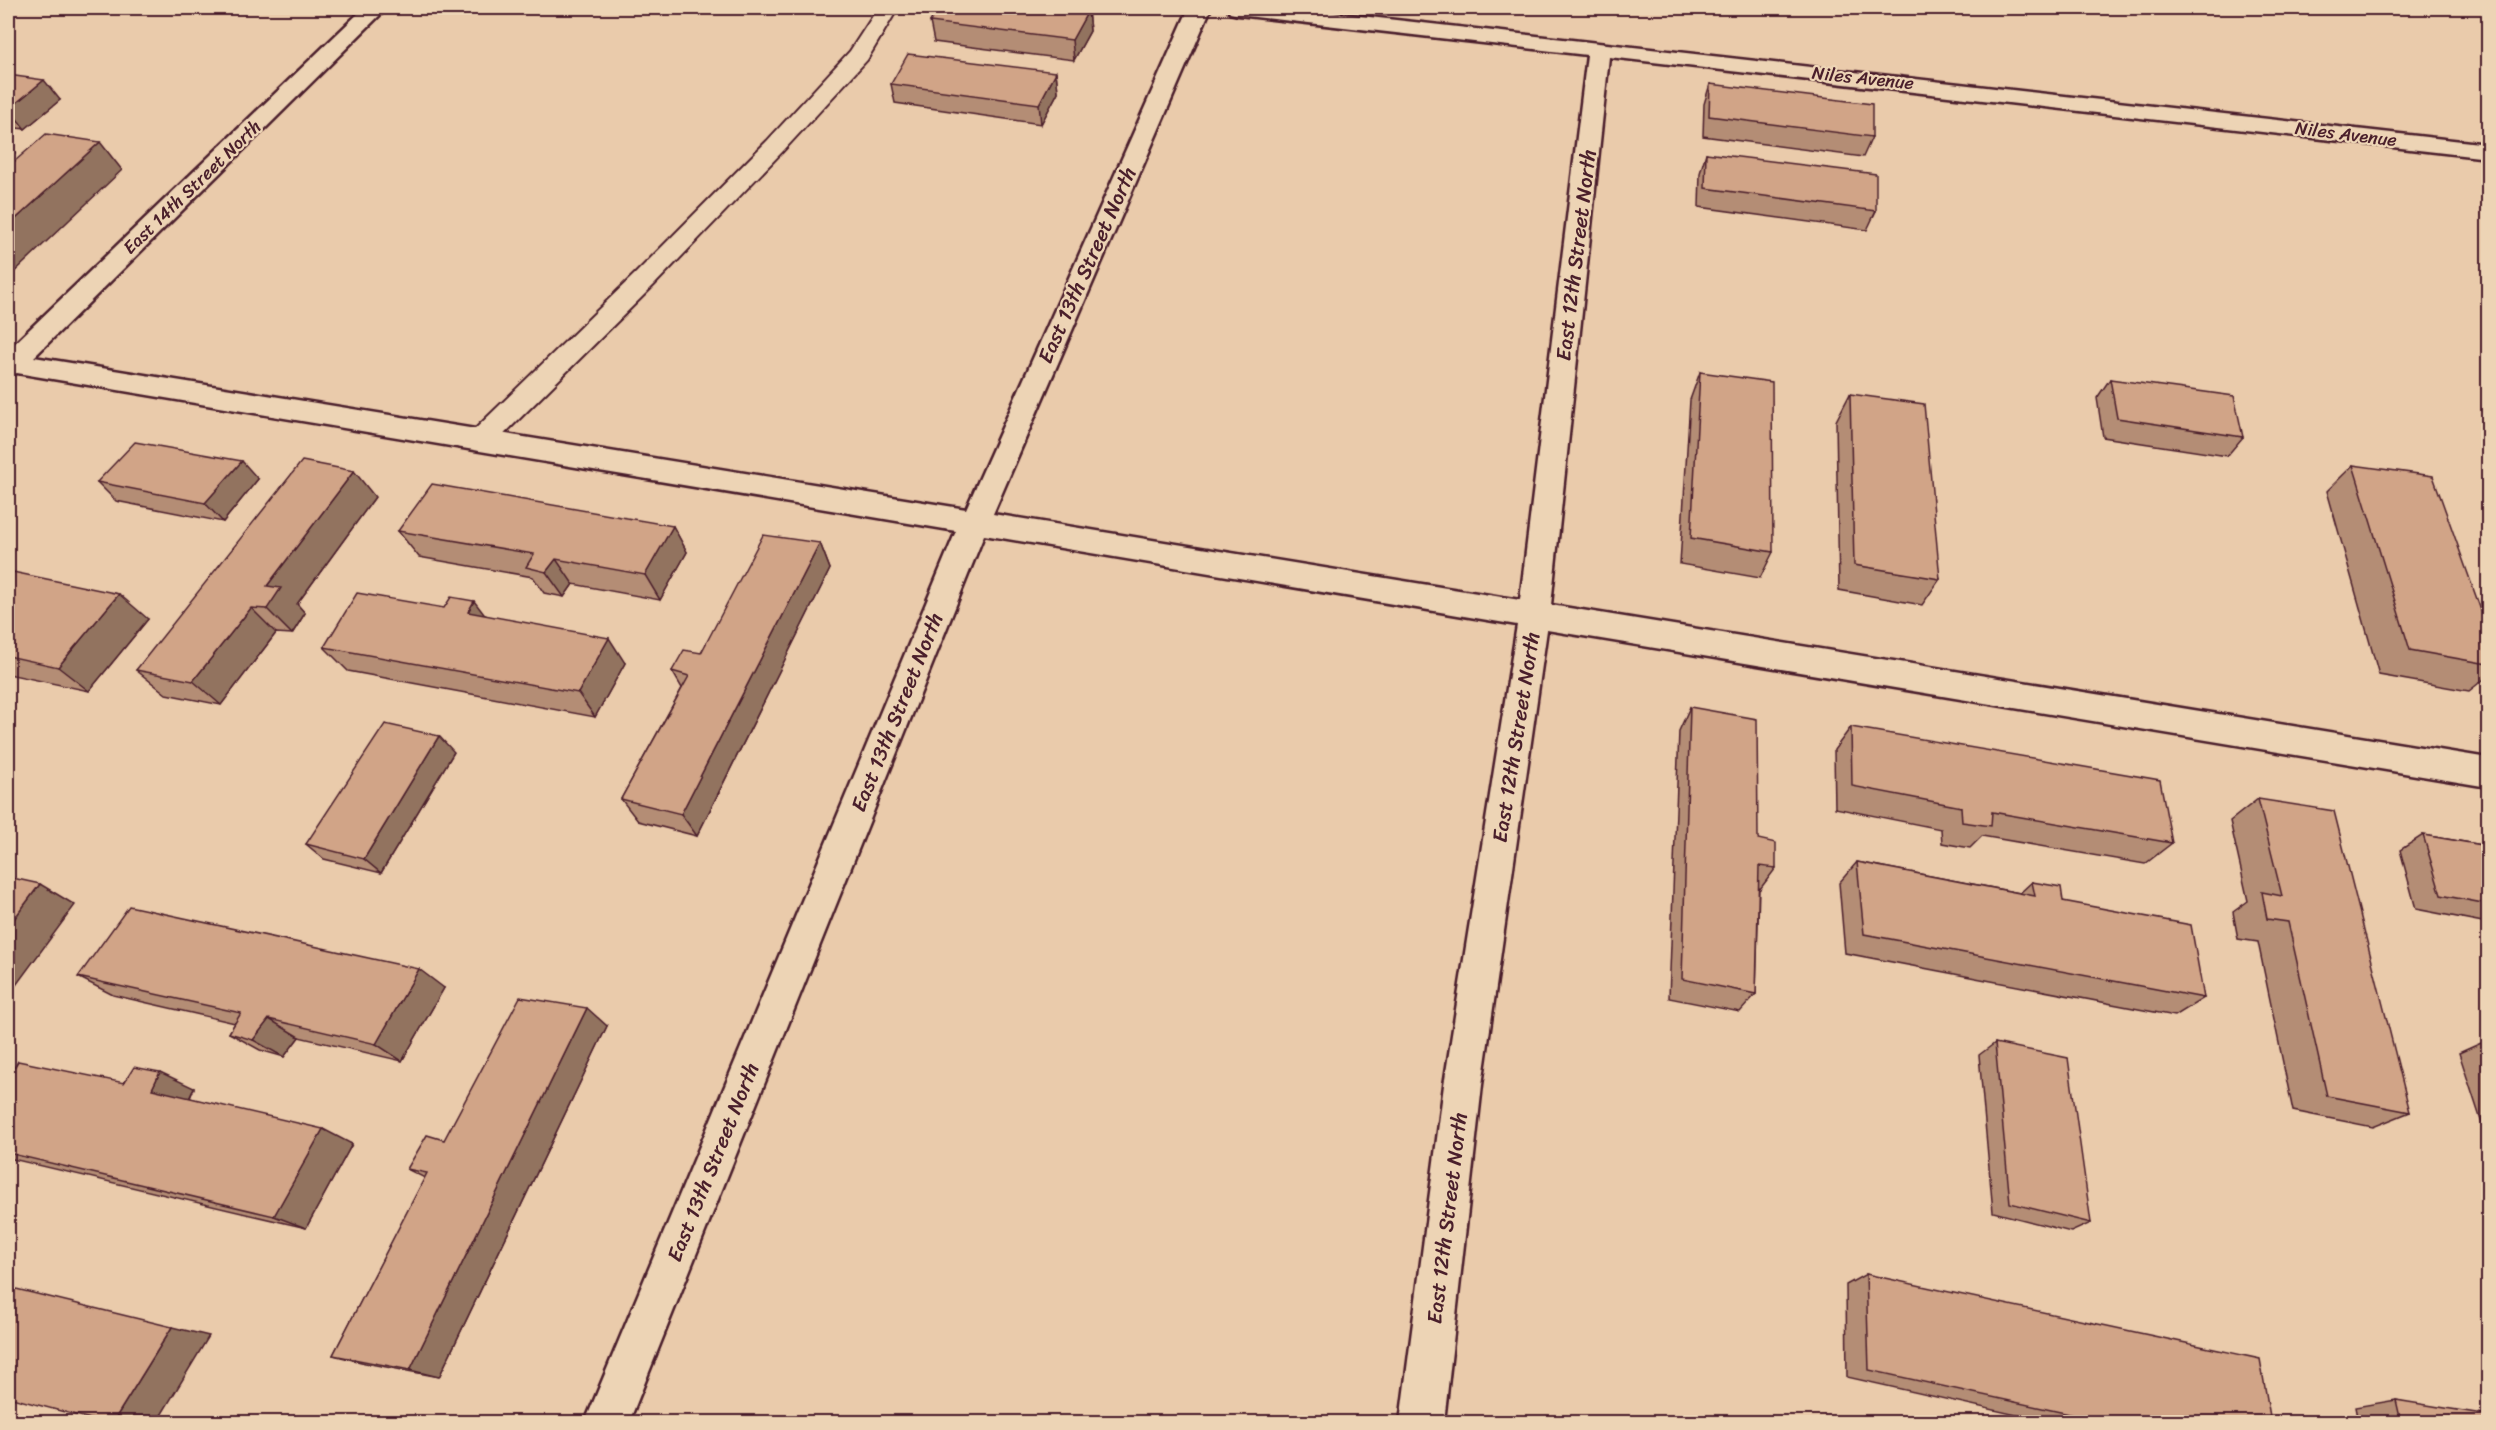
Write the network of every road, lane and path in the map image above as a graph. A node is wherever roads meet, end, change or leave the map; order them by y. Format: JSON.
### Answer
{"nodes":[{"id":1,"x":376,"y":8,"type":"edge"},
{"id":2,"x":888,"y":8,"type":"edge"},
{"id":3,"x":1200,"y":8,"type":"edge"},
{"id":4,"x":1238,"y":8,"type":"edge"},
{"id":5,"x":1599,"y":50,"type":"junction"},
{"id":6,"x":2488,"y":151,"type":"edge"},
{"id":7,"x":9,"y":363,"type":"edge"},
{"id":8,"x":480,"y":441,"type":"junction"},
{"id":9,"x":974,"y":524,"type":"junction"},
{"id":10,"x":1534,"y":614,"type":"junction"},
{"id":11,"x":2488,"y":773,"type":"edge"},
{"id":12,"x":607,"y":1422,"type":"edge"},
{"id":13,"x":1422,"y":1422,"type":"edge"}],
"edges":[{"from":1,"to":7,"type":"street","name":"East 14th Street North"},
{"from":2,"to":8,"type":"lane"},
{"from":3,"to":9,"type":"street","name":"East 13th Street North"},
{"from":4,"to":5,"type":"street","name":"Niles Avenue"},
{"from":5,"to":6,"type":"street","name":"Niles Avenue"},
{"from":5,"to":10,"type":"street","name":"East 12th Street North"},
{"from":7,"to":8,"type":"street"},
{"from":8,"to":9,"type":"street"},
{"from":9,"to":10,"type":"street"},
{"from":9,"to":12,"type":"street","name":"East 13th Street North"},
{"from":10,"to":11,"type":"street"},
{"from":10,"to":13,"type":"street","name":"East 12th Street North"}]}
